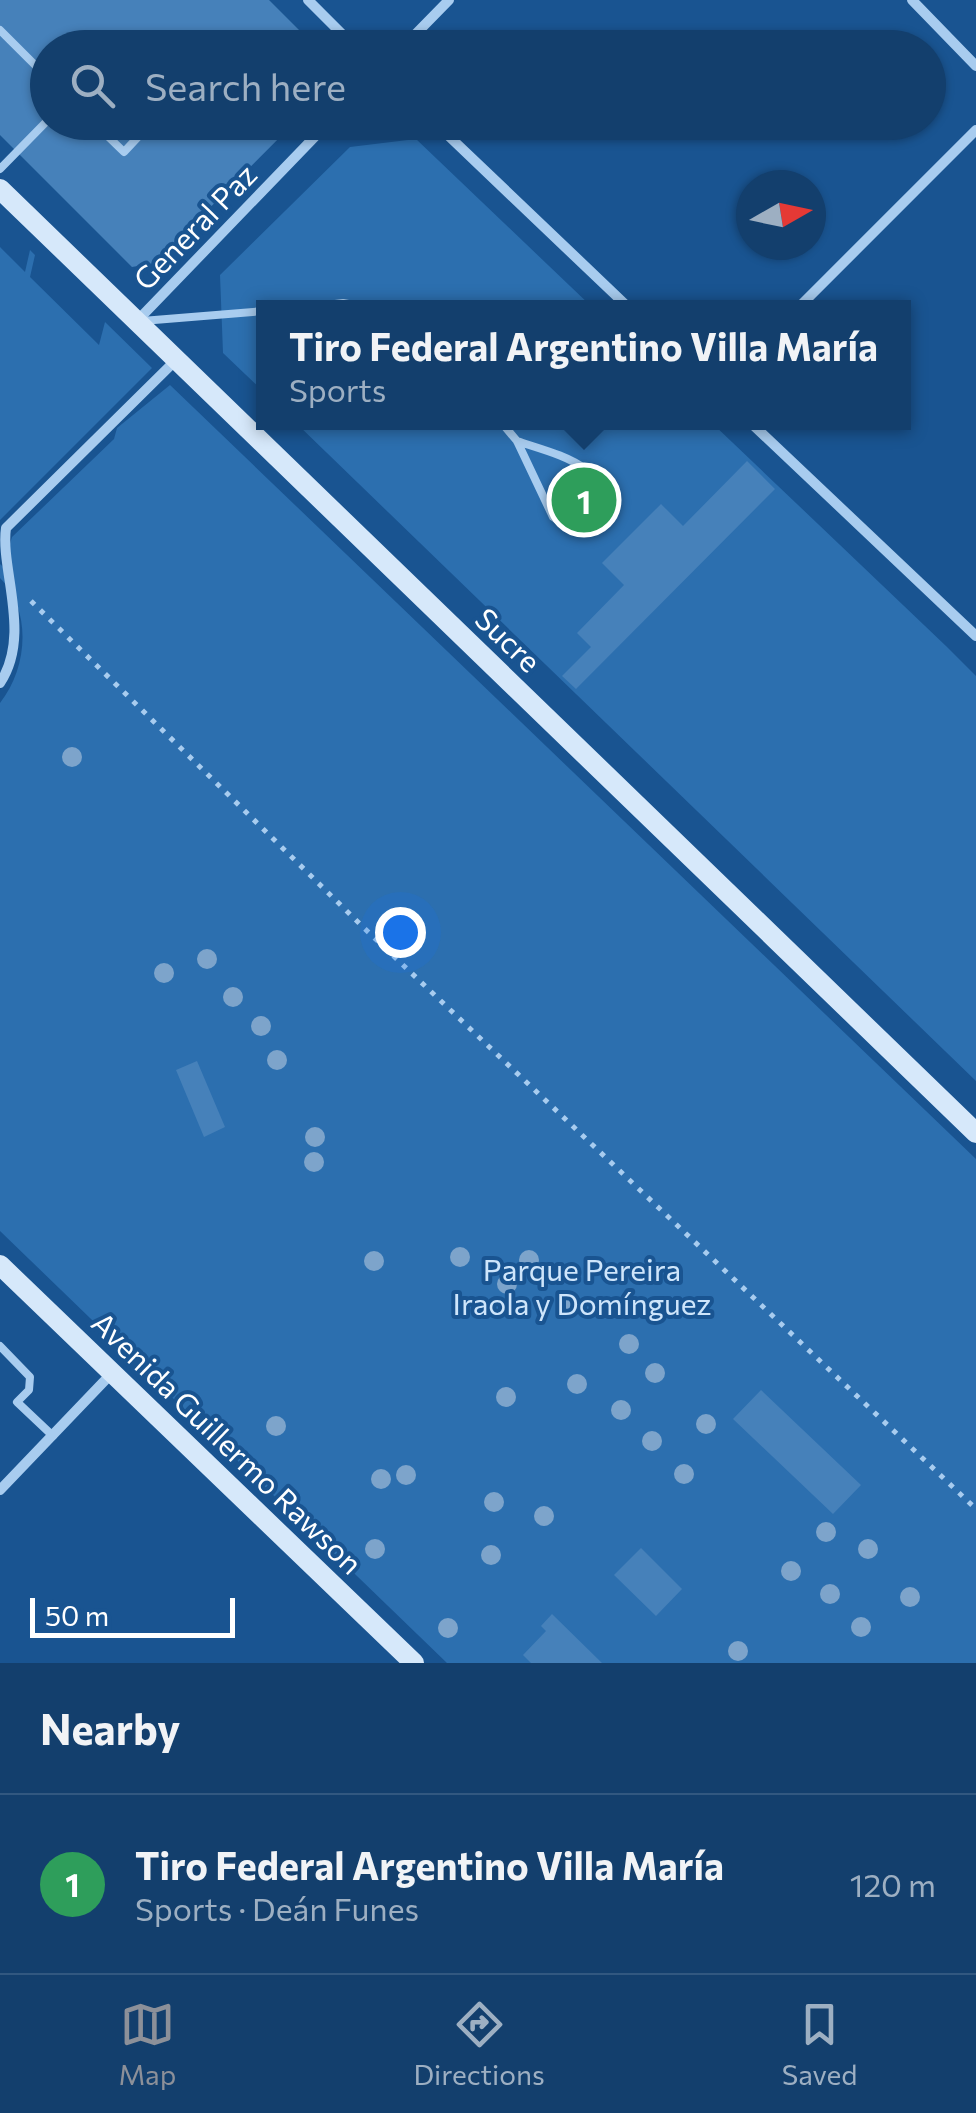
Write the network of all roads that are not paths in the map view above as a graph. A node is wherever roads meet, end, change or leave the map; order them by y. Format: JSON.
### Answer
{"nodes":[{"id":1,"x":308,"y":0,"type":"edge"},
{"id":2,"x":448,"y":0,"type":"edge"},
{"id":3,"x":912,"y":0,"type":"edge"},
{"id":4,"x":0,"y":30,"type":"edge"},
{"id":5,"x":338,"y":30,"type":"edge"},
{"id":6,"x":419,"y":30,"type":"edge"},
{"id":7,"x":941,"y":30,"type":"edge"},
{"id":8,"x":946,"y":35,"type":"edge"},
{"id":9,"x":30,"y":60,"type":"edge"},
{"id":10,"x":976,"y":66,"type":"edge"},
{"id":11,"x":976,"y":130,"type":"edge"},
{"id":12,"x":30,"y":138,"type":"edge"},
{"id":13,"x":112,"y":140,"type":"edge"},
{"id":14,"x":135,"y":140,"type":"edge"},
{"id":15,"x":312,"y":140,"type":"edge"},
{"id":16,"x":453,"y":140,"type":"edge"},
{"id":17,"x":0,"y":169,"type":"edge"},
{"id":18,"x":0,"y":189,"type":"edge"},
{"id":19,"x":621,"y":300,"type":"edge"},
{"id":20,"x":806,"y":300,"type":"edge"},
{"id":21,"x":256,"y":312,"type":"edge"},
{"id":22,"x":137,"y":321,"type":"junction"},
{"id":23,"x":177,"y":360,"type":"junction"},
{"id":24,"x":507,"y":430,"type":"edge"},
{"id":25,"x":758,"y":430,"type":"edge"},
{"id":26,"x":517,"y":442,"type":"junction"},
{"id":27,"x":976,"y":636,"type":"edge"},
{"id":28,"x":0,"y":683,"type":"edge"},
{"id":29,"x":976,"y":1133,"type":"edge"},
{"id":30,"x":0,"y":1265,"type":"edge"},
{"id":31,"x":0,"y":1346,"type":"edge"},
{"id":32,"x":112,"y":1373,"type":"junction"},
{"id":33,"x":53,"y":1436,"type":"junction"},
{"id":34,"x":0,"y":1490,"type":"edge"},
{"id":35,"x":414,"y":1663,"type":"edge"}],
"edges":[{"from":1,"to":5,"type":"street"},
{"from":2,"to":6,"type":"street"},
{"from":3,"to":7,"type":"street"},
{"from":4,"to":9,"type":"lane"},
{"from":8,"to":10,"type":"street"},
{"from":11,"to":20,"type":"street"},
{"from":12,"to":17,"type":"lane"},
{"from":13,"to":14,"type":"lane"},
{"from":15,"to":22,"type":"street","name":"General Paz"},
{"from":16,"to":19,"type":"street"},
{"from":18,"to":22,"type":"main road","name":"Sucre"},
{"from":21,"to":22,"type":"lane"},
{"from":22,"to":23,"type":"main road","name":"Sucre"},
{"from":23,"to":28,"type":"street"},
{"from":23,"to":29,"type":"main road","name":"Sucre"},
{"from":24,"to":26,"type":"lane"},
{"from":25,"to":27,"type":"street"},
{"from":26,"to":26,"type":"lane"},
{"from":30,"to":32,"type":"main road","name":"Avenida Guillermo Rawson"},
{"from":31,"to":33,"type":"lane"},
{"from":32,"to":33,"type":"street"},
{"from":32,"to":35,"type":"main road","name":"Avenida Guillermo Rawson"},
{"from":33,"to":34,"type":"street"}]}
